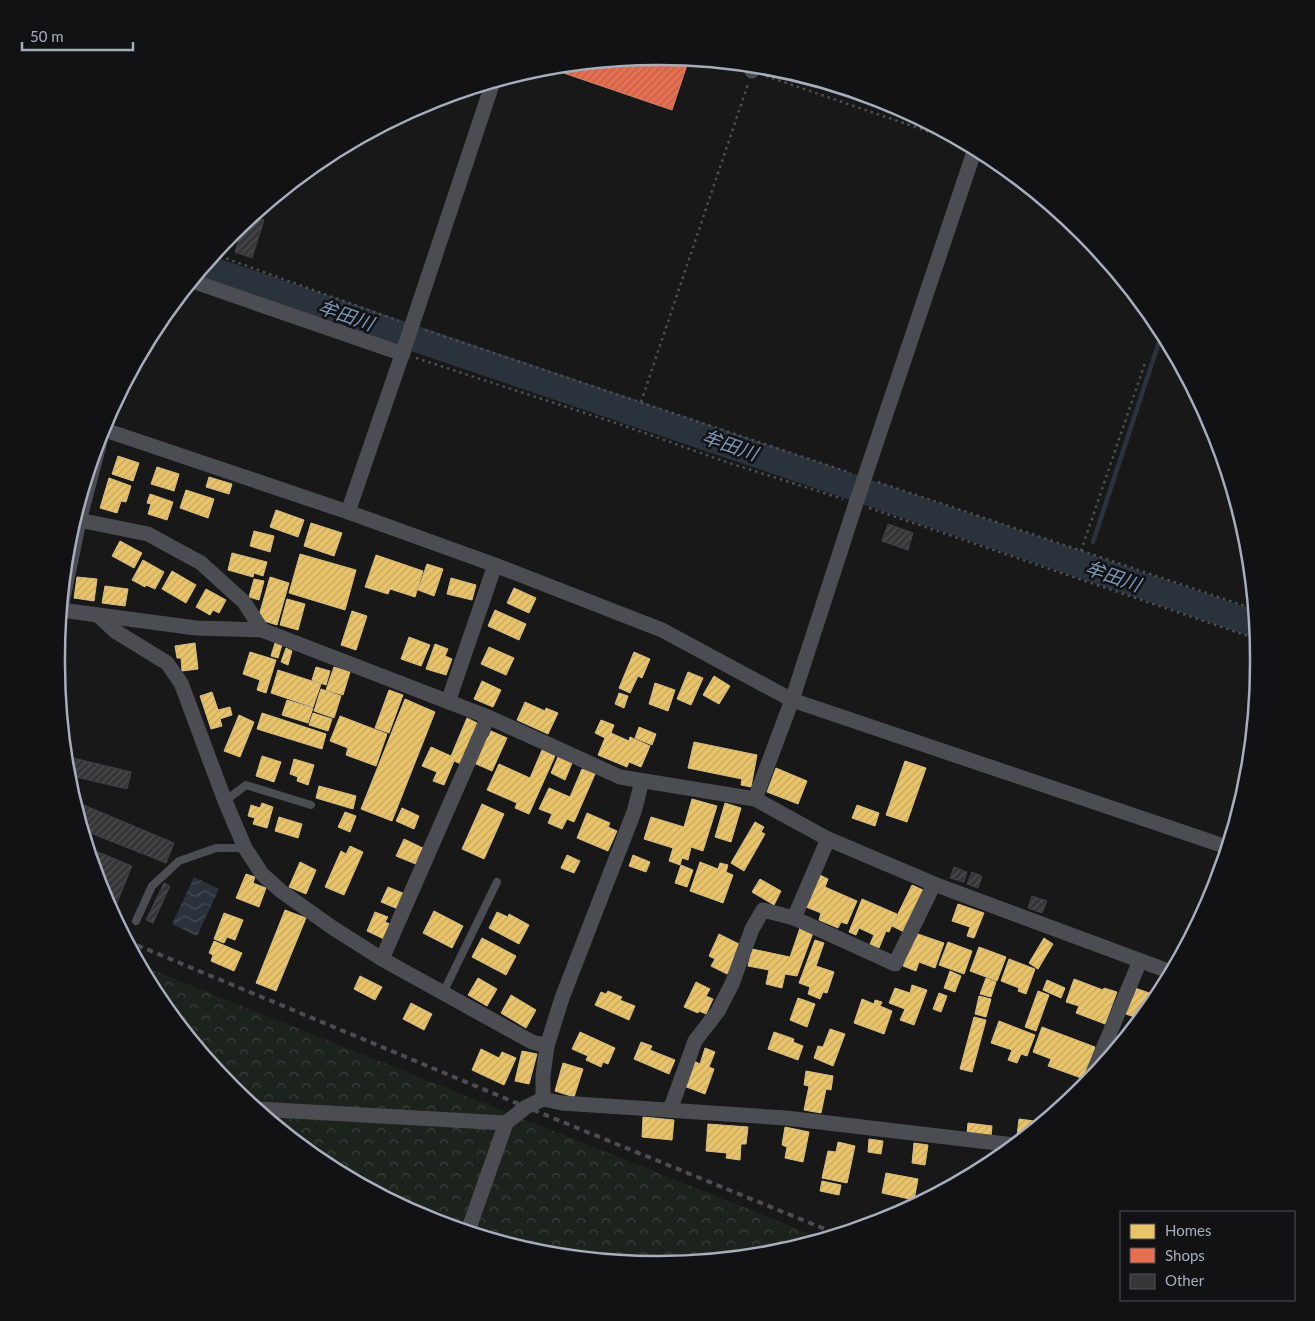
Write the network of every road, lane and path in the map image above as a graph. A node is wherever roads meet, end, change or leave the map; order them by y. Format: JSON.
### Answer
{"nodes":[{"id":1,"x":752,"y":73,"type":"edge"},
{"id":2,"x":773,"y":76,"type":"edge"},
{"id":3,"x":491,"y":89,"type":"edge"},
{"id":4,"x":932,"y":132,"type":"edge"},
{"id":5,"x":972,"y":156,"type":"edge"},
{"id":6,"x":222,"y":257,"type":"edge"},
{"id":7,"x":199,"y":283,"type":"edge"},
{"id":8,"x":412,"y":328,"type":"junction"},
{"id":9,"x":404,"y":352,"type":"junction"},
{"id":10,"x":1146,"y":360,"type":"dead end"},
{"id":11,"x":641,"y":402,"type":"junction"},
{"id":12,"x":111,"y":430,"type":"edge"},
{"id":13,"x":864,"y":479,"type":"junction"},
{"id":14,"x":856,"y":502,"type":"junction"},
{"id":15,"x":348,"y":512,"type":"junction"},
{"id":16,"x":81,"y":521,"type":"edge"},
{"id":17,"x":1081,"y":551,"type":"junction"},
{"id":18,"x":495,"y":565,"type":"junction"},
{"id":19,"x":1248,"y":607,"type":"edge"},
{"id":20,"x":67,"y":611,"type":"edge"},
{"id":21,"x":98,"y":615,"type":"junction"},
{"id":22,"x":262,"y":630,"type":"junction"},
{"id":23,"x":1249,"y":636,"type":"edge"},
{"id":24,"x":792,"y":700,"type":"junction"},
{"id":25,"x":448,"y":702,"type":"junction"},
{"id":26,"x":488,"y":718,"type":"junction"},
{"id":27,"x":642,"y":781,"type":"junction"},
{"id":28,"x":756,"y":799,"type":"junction"},
{"id":29,"x":225,"y":801,"type":"junction"},
{"id":30,"x":311,"y":805,"type":"dead end"},
{"id":31,"x":828,"y":839,"type":"junction"},
{"id":32,"x":1222,"y":845,"type":"edge"},
{"id":33,"x":245,"y":848,"type":"junction"},
{"id":34,"x":497,"y":882,"type":"dead end"},
{"id":35,"x":934,"y":884,"type":"junction"},
{"id":36,"x":794,"y":918,"type":"junction"},
{"id":37,"x":136,"y":921,"type":"dead end"},
{"id":38,"x":382,"y":959,"type":"junction"},
{"id":39,"x":1140,"y":961,"type":"junction"},
{"id":40,"x":1165,"y":970,"type":"edge"},
{"id":41,"x":443,"y":993,"type":"junction"},
{"id":42,"x":547,"y":1046,"type":"junction"},
{"id":43,"x":1099,"y":1058,"type":"edge"},
{"id":44,"x":543,"y":1099,"type":"junction"},
{"id":45,"x":268,"y":1110,"type":"edge"},
{"id":46,"x":670,"y":1110,"type":"junction"},
{"id":47,"x":506,"y":1123,"type":"junction"},
{"id":48,"x":1004,"y":1144,"type":"edge"},
{"id":49,"x":470,"y":1226,"type":"edge"}],
"edges":[{"from":1,"to":11,"type":"path"},
{"from":2,"to":4,"type":"path"},
{"from":3,"to":8,"type":"street"},
{"from":5,"to":13,"type":"street"},
{"from":6,"to":8,"type":"path"},
{"from":7,"to":9,"type":"street"},
{"from":8,"to":9,"type":"street"},
{"from":8,"to":11,"type":"path"},
{"from":9,"to":14,"type":"path"},
{"from":9,"to":15,"type":"street"},
{"from":10,"to":17,"type":"path"},
{"from":11,"to":13,"type":"path"},
{"from":12,"to":15,"type":"street"},
{"from":13,"to":14,"type":"street"},
{"from":13,"to":17,"type":"path"},
{"from":14,"to":23,"type":"path"},
{"from":14,"to":24,"type":"street"},
{"from":15,"to":18,"type":"street"},
{"from":16,"to":22,"type":"street"},
{"from":17,"to":19,"type":"path"},
{"from":18,"to":24,"type":"street"},
{"from":18,"to":25,"type":"street"},
{"from":20,"to":21,"type":"street"},
{"from":21,"to":22,"type":"street"},
{"from":21,"to":29,"type":"street"},
{"from":22,"to":25,"type":"street"},
{"from":24,"to":28,"type":"street"},
{"from":24,"to":32,"type":"street"},
{"from":25,"to":26,"type":"street"},
{"from":26,"to":27,"type":"street"},
{"from":26,"to":38,"type":"street"},
{"from":27,"to":28,"type":"street"},
{"from":27,"to":42,"type":"street"},
{"from":28,"to":31,"type":"street"},
{"from":29,"to":30,"type":"lane"},
{"from":29,"to":33,"type":"street"},
{"from":31,"to":35,"type":"street"},
{"from":31,"to":36,"type":"street"},
{"from":33,"to":37,"type":"lane"},
{"from":33,"to":38,"type":"street"},
{"from":34,"to":41,"type":"lane"},
{"from":35,"to":36,"type":"street"},
{"from":35,"to":39,"type":"street"},
{"from":36,"to":46,"type":"street"},
{"from":38,"to":41,"type":"street"},
{"from":39,"to":40,"type":"street"},
{"from":39,"to":43,"type":"street"},
{"from":41,"to":42,"type":"street"},
{"from":42,"to":44,"type":"street"},
{"from":44,"to":46,"type":"street"},
{"from":44,"to":47,"type":"street"},
{"from":45,"to":47,"type":"street"},
{"from":46,"to":48,"type":"street"},
{"from":47,"to":49,"type":"street"}]}
